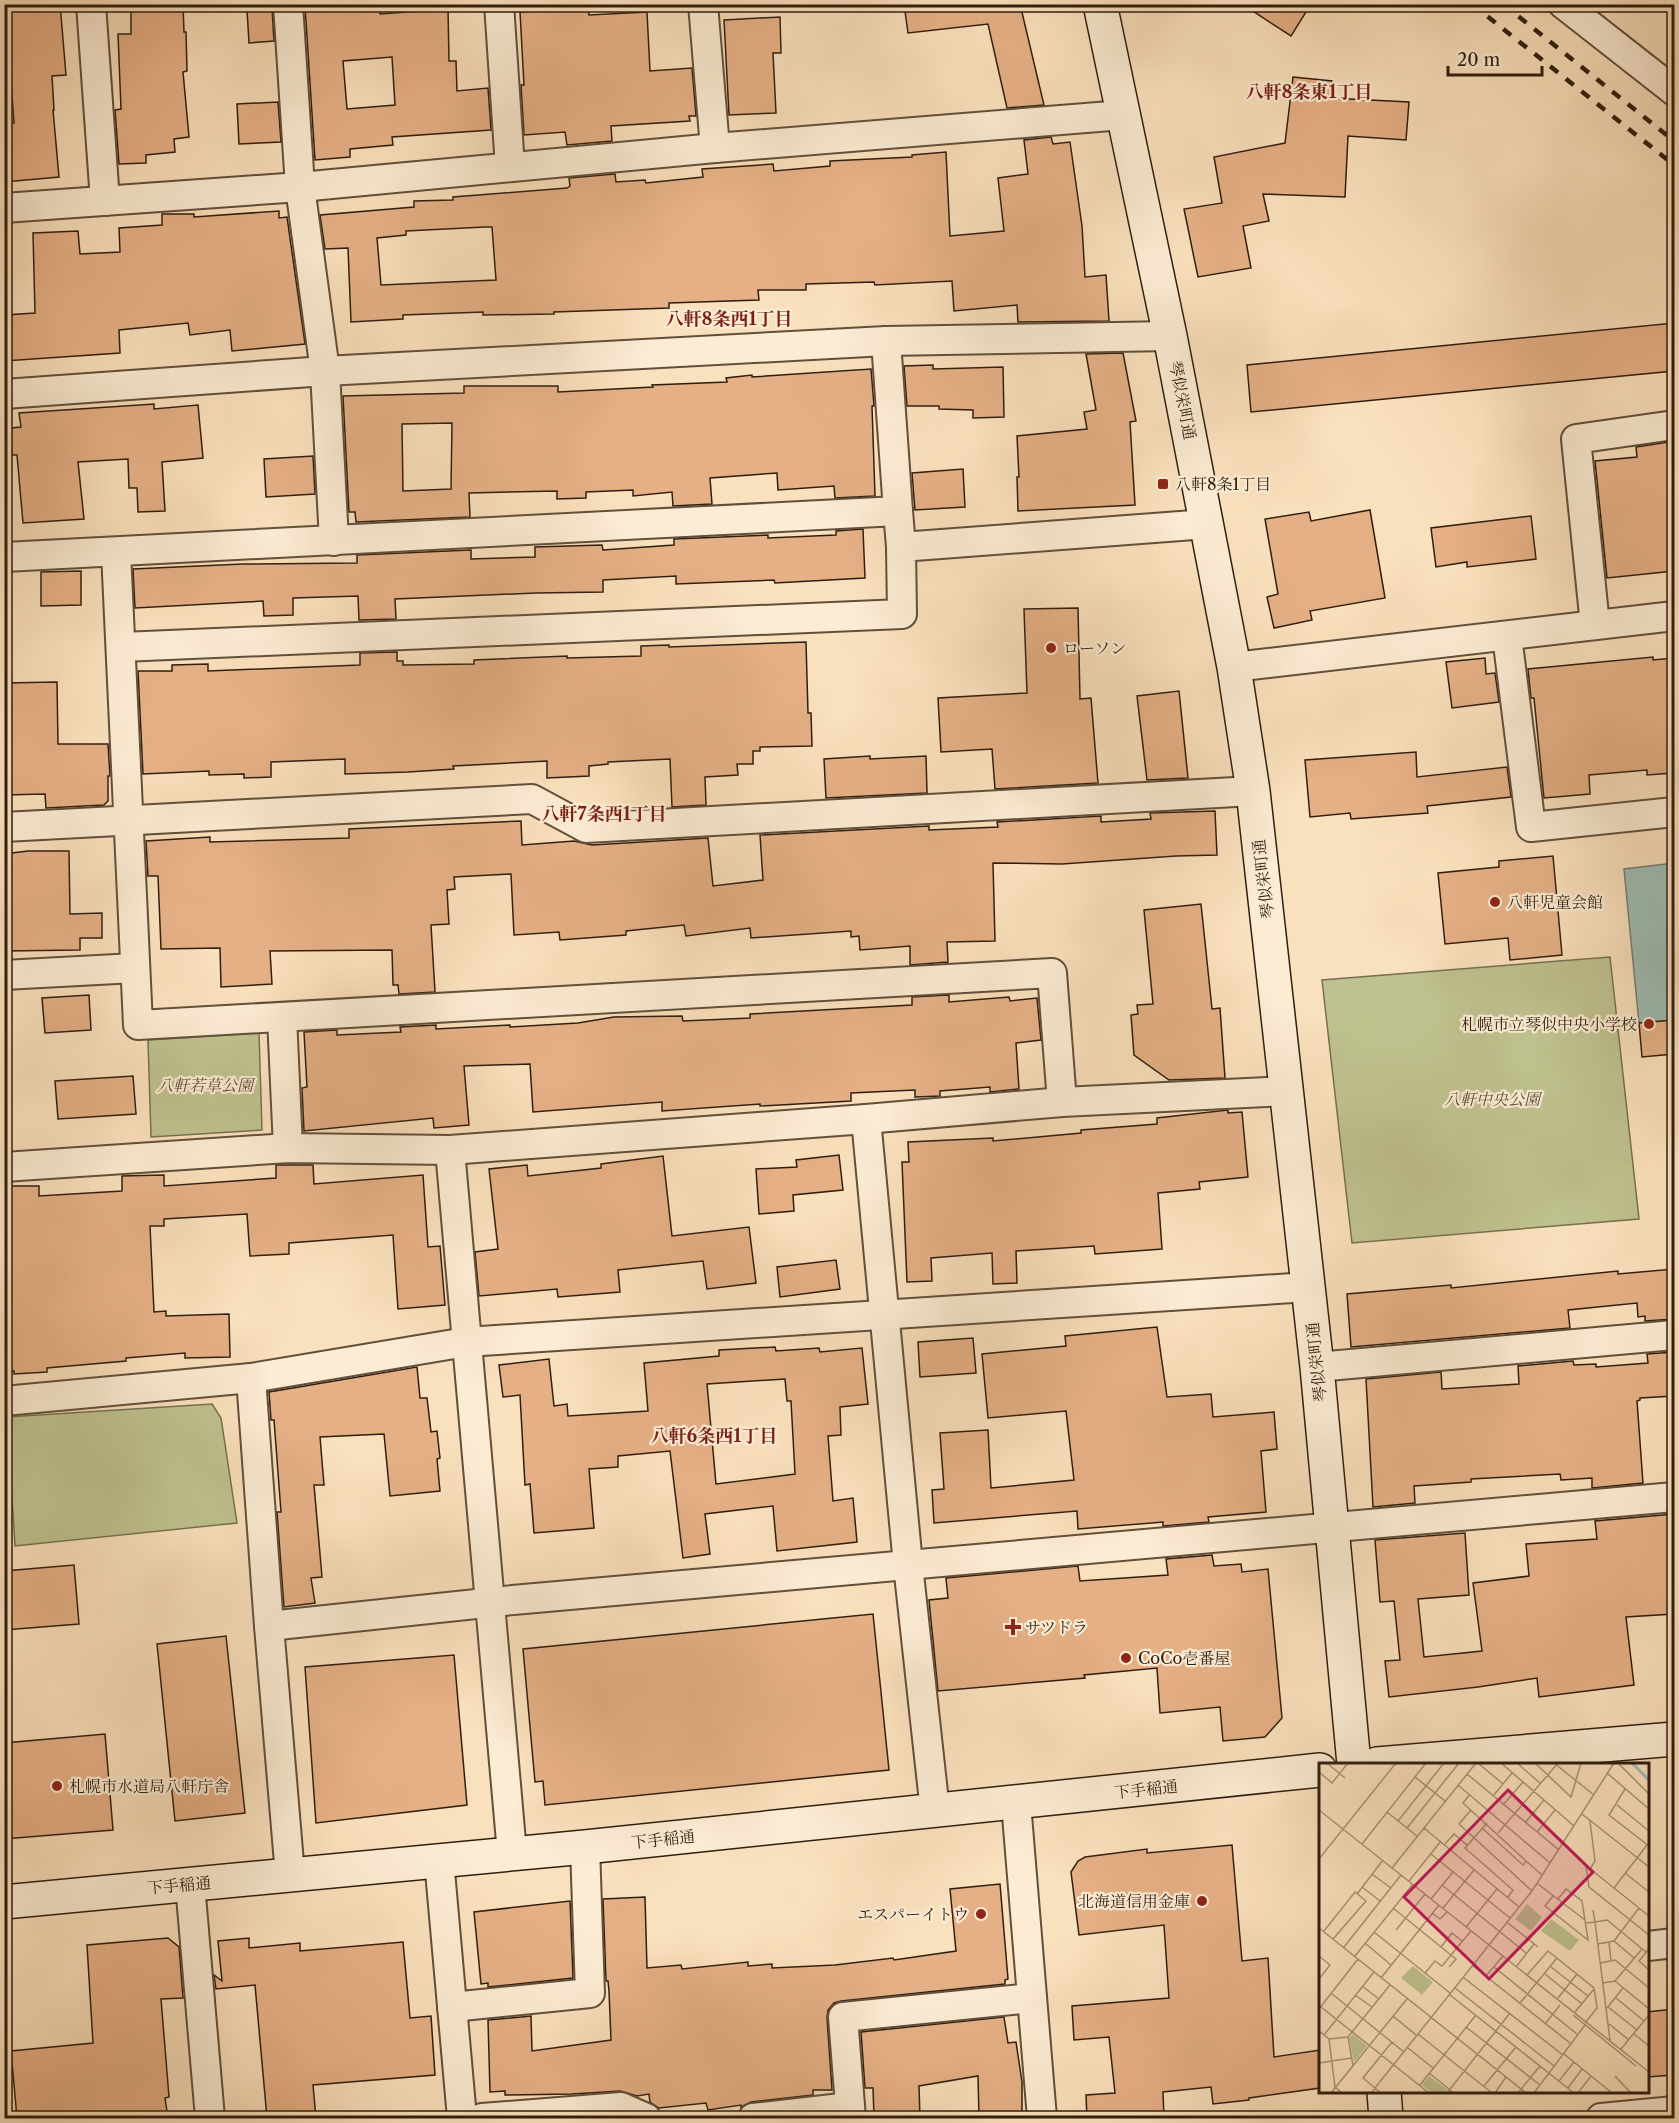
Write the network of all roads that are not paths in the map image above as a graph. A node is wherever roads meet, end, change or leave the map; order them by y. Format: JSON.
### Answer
{"nodes":[{"id":1,"x":91,"y":4,"type":"edge"},
{"id":2,"x":288,"y":4,"type":"edge"},
{"id":3,"x":499,"y":4,"type":"edge"},
{"id":4,"x":704,"y":4,"type":"edge"},
{"id":5,"x":1100,"y":4,"type":"edge"},
{"id":6,"x":1563,"y":4,"type":"edge"},
{"id":7,"x":1674,"y":91,"type":"edge"},
{"id":8,"x":1123,"y":115,"type":"junction"},
{"id":9,"x":715,"y":148,"type":"junction"},
{"id":10,"x":510,"y":167,"type":"junction"},
{"id":11,"x":300,"y":187,"type":"junction"},
{"id":12,"x":105,"y":201,"type":"junction"},
{"id":13,"x":4,"y":208,"type":"edge"},
{"id":14,"x":1170,"y":336,"type":"junction"},
{"id":15,"x":886,"y":341,"type":"junction"},
{"id":16,"x":325,"y":371,"type":"junction"},
{"id":17,"x":4,"y":394,"type":"edge"},
{"id":18,"x":1674,"y":425,"type":"edge"},
{"id":19,"x":898,"y":511,"type":"junction"},
{"id":20,"x":1207,"y":524,"type":"junction"},
{"id":21,"x":334,"y":541,"type":"junction"},
{"id":22,"x":901,"y":547,"type":"junction"},
{"id":23,"x":116,"y":552,"type":"junction"},
{"id":24,"x":4,"y":557,"type":"edge"},
{"id":25,"x":1674,"y":616,"type":"edge"},
{"id":26,"x":1595,"y":625,"type":"junction"},
{"id":27,"x":1507,"y":636,"type":"junction"},
{"id":28,"x":122,"y":647,"type":"junction"},
{"id":29,"x":1234,"y":667,"type":"junction"},
{"id":30,"x":1253,"y":791,"type":"junction"},
{"id":31,"x":1674,"y":812,"type":"edge"},
{"id":32,"x":129,"y":820,"type":"junction"},
{"id":33,"x":4,"y":827,"type":"edge"},
{"id":34,"x":135,"y":968,"type":"junction"},
{"id":35,"x":4,"y":975,"type":"edge"},
{"id":36,"x":282,"y":1017,"type":"junction"},
{"id":37,"x":1287,"y":1091,"type":"junction"},
{"id":38,"x":1062,"y":1102,"type":"junction"},
{"id":39,"x":866,"y":1119,"type":"junction"},
{"id":40,"x":288,"y":1148,"type":"junction"},
{"id":41,"x":450,"y":1150,"type":"junction"},
{"id":42,"x":4,"y":1167,"type":"edge"},
{"id":43,"x":1308,"y":1287,"type":"junction"},
{"id":44,"x":885,"y":1314,"type":"junction"},
{"id":45,"x":1674,"y":1335,"type":"edge"},
{"id":46,"x":466,"y":1342,"type":"junction"},
{"id":47,"x":1317,"y":1367,"type":"junction"},
{"id":48,"x":252,"y":1378,"type":"junction"},
{"id":49,"x":4,"y":1401,"type":"edge"},
{"id":50,"x":1674,"y":1497,"type":"edge"},
{"id":51,"x":1332,"y":1526,"type":"junction"},
{"id":52,"x":908,"y":1565,"type":"junction"},
{"id":53,"x":491,"y":1602,"type":"junction"},
{"id":54,"x":268,"y":1626,"type":"junction"},
{"id":55,"x":1674,"y":1739,"type":"edge"},
{"id":56,"x":1591,"y":1755,"type":"edge"},
{"id":57,"x":1354,"y":1763,"type":"edge"},
{"id":58,"x":1401,"y":1763,"type":"edge"},
{"id":59,"x":1319,"y":1770,"type":"edge"},
{"id":60,"x":1016,"y":1803,"type":"junction"},
{"id":61,"x":934,"y":1811,"type":"junction"},
{"id":62,"x":585,"y":1847,"type":"junction"},
{"id":63,"x":512,"y":1853,"type":"junction"},
{"id":64,"x":438,"y":1860,"type":"junction"},
{"id":65,"x":290,"y":1875,"type":"junction"},
{"id":66,"x":190,"y":1884,"type":"junction"},
{"id":67,"x":4,"y":1902,"type":"edge"},
{"id":68,"x":1674,"y":1943,"type":"edge"},
{"id":69,"x":1649,"y":1946,"type":"edge"},
{"id":70,"x":1032,"y":1998,"type":"junction"},
{"id":71,"x":452,"y":2007,"type":"junction"},
{"id":72,"x":1384,"y":2093,"type":"edge"},
{"id":73,"x":1612,"y":2109,"type":"edge"},
{"id":74,"x":1674,"y":2111,"type":"edge"},
{"id":75,"x":850,"y":2113,"type":"edge"},
{"id":76,"x":210,"y":2118,"type":"edge"},
{"id":77,"x":462,"y":2118,"type":"edge"},
{"id":78,"x":482,"y":2118,"type":"edge"},
{"id":79,"x":645,"y":2118,"type":"edge"},
{"id":80,"x":753,"y":2118,"type":"edge"},
{"id":81,"x":1042,"y":2118,"type":"edge"},
{"id":82,"x":1386,"y":2118,"type":"edge"}],
"edges":[{"from":1,"to":12,"type":"street"},
{"from":2,"to":11,"type":"street"},
{"from":3,"to":10,"type":"street"},
{"from":4,"to":9,"type":"street"},
{"from":5,"to":8,"type":"main road","name":"琴似栄町通"},
{"from":6,"to":7,"type":"street"},
{"from":8,"to":9,"type":"street"},
{"from":8,"to":14,"type":"main road","name":"琴似栄町通"},
{"from":9,"to":10,"type":"street"},
{"from":10,"to":11,"type":"street"},
{"from":11,"to":12,"type":"street"},
{"from":11,"to":16,"type":"street"},
{"from":12,"to":13,"type":"street"},
{"from":14,"to":15,"type":"street"},
{"from":14,"to":20,"type":"main road","name":"琴似栄町通"},
{"from":15,"to":16,"type":"street"},
{"from":15,"to":19,"type":"street"},
{"from":16,"to":17,"type":"street"},
{"from":16,"to":21,"type":"street"},
{"from":18,"to":26,"type":"street"},
{"from":19,"to":21,"type":"street"},
{"from":19,"to":22,"type":"street"},
{"from":20,"to":22,"type":"street"},
{"from":20,"to":29,"type":"main road","name":"琴似栄町通"},
{"from":21,"to":23,"type":"street"},
{"from":22,"to":28,"type":"street"},
{"from":23,"to":24,"type":"street"},
{"from":23,"to":28,"type":"street"},
{"from":25,"to":26,"type":"street"},
{"from":26,"to":27,"type":"street"},
{"from":27,"to":29,"type":"street"},
{"from":27,"to":31,"type":"street"},
{"from":28,"to":32,"type":"street"},
{"from":29,"to":30,"type":"main road","name":"琴似栄町通"},
{"from":30,"to":32,"type":"street"},
{"from":30,"to":37,"type":"main road","name":"琴似栄町通"},
{"from":32,"to":33,"type":"street"},
{"from":32,"to":34,"type":"street"},
{"from":34,"to":35,"type":"street"},
{"from":34,"to":36,"type":"street"},
{"from":36,"to":38,"type":"street"},
{"from":36,"to":40,"type":"street"},
{"from":37,"to":38,"type":"street"},
{"from":37,"to":43,"type":"main road","name":"琴似栄町通"},
{"from":38,"to":39,"type":"street"},
{"from":39,"to":41,"type":"street"},
{"from":39,"to":44,"type":"street"},
{"from":40,"to":41,"type":"street"},
{"from":40,"to":42,"type":"street"},
{"from":41,"to":46,"type":"street"},
{"from":43,"to":44,"type":"street"},
{"from":43,"to":47,"type":"main road","name":"琴似栄町通"},
{"from":44,"to":46,"type":"street"},
{"from":44,"to":52,"type":"street"},
{"from":45,"to":47,"type":"street"},
{"from":46,"to":48,"type":"street"},
{"from":46,"to":53,"type":"street"},
{"from":47,"to":51,"type":"main road","name":"琴似栄町通"},
{"from":48,"to":49,"type":"street"},
{"from":48,"to":54,"type":"street"},
{"from":50,"to":51,"type":"street"},
{"from":51,"to":52,"type":"street"},
{"from":51,"to":57,"type":"main road","name":"琴似栄町通"},
{"from":52,"to":53,"type":"street"},
{"from":52,"to":61,"type":"street"},
{"from":53,"to":54,"type":"street"},
{"from":53,"to":63,"type":"street"},
{"from":54,"to":65,"type":"street"},
{"from":55,"to":56,"type":"main road"},
{"from":56,"to":58,"type":"main road"},
{"from":59,"to":60,"type":"main road","name":"下手稲通"},
{"from":60,"to":61,"type":"main road","name":"下手稲通"},
{"from":60,"to":70,"type":"street"},
{"from":61,"to":62,"type":"main road","name":"下手稲通"},
{"from":62,"to":63,"type":"main road","name":"下手稲通"},
{"from":62,"to":71,"type":"street"},
{"from":63,"to":64,"type":"main road","name":"下手稲通"},
{"from":64,"to":65,"type":"main road","name":"下手稲通"},
{"from":64,"to":71,"type":"street"},
{"from":65,"to":66,"type":"main road","name":"下手稲通"},
{"from":66,"to":67,"type":"main road","name":"下手稲通"},
{"from":66,"to":76,"type":"street"},
{"from":68,"to":69,"type":"street"},
{"from":70,"to":75,"type":"street"},
{"from":70,"to":81,"type":"street"},
{"from":71,"to":77,"type":"street"},
{"from":72,"to":82,"type":"main road"},
{"from":73,"to":74,"type":"street"},
{"from":75,"to":80,"type":"street"},
{"from":78,"to":79,"type":"street"}]}
